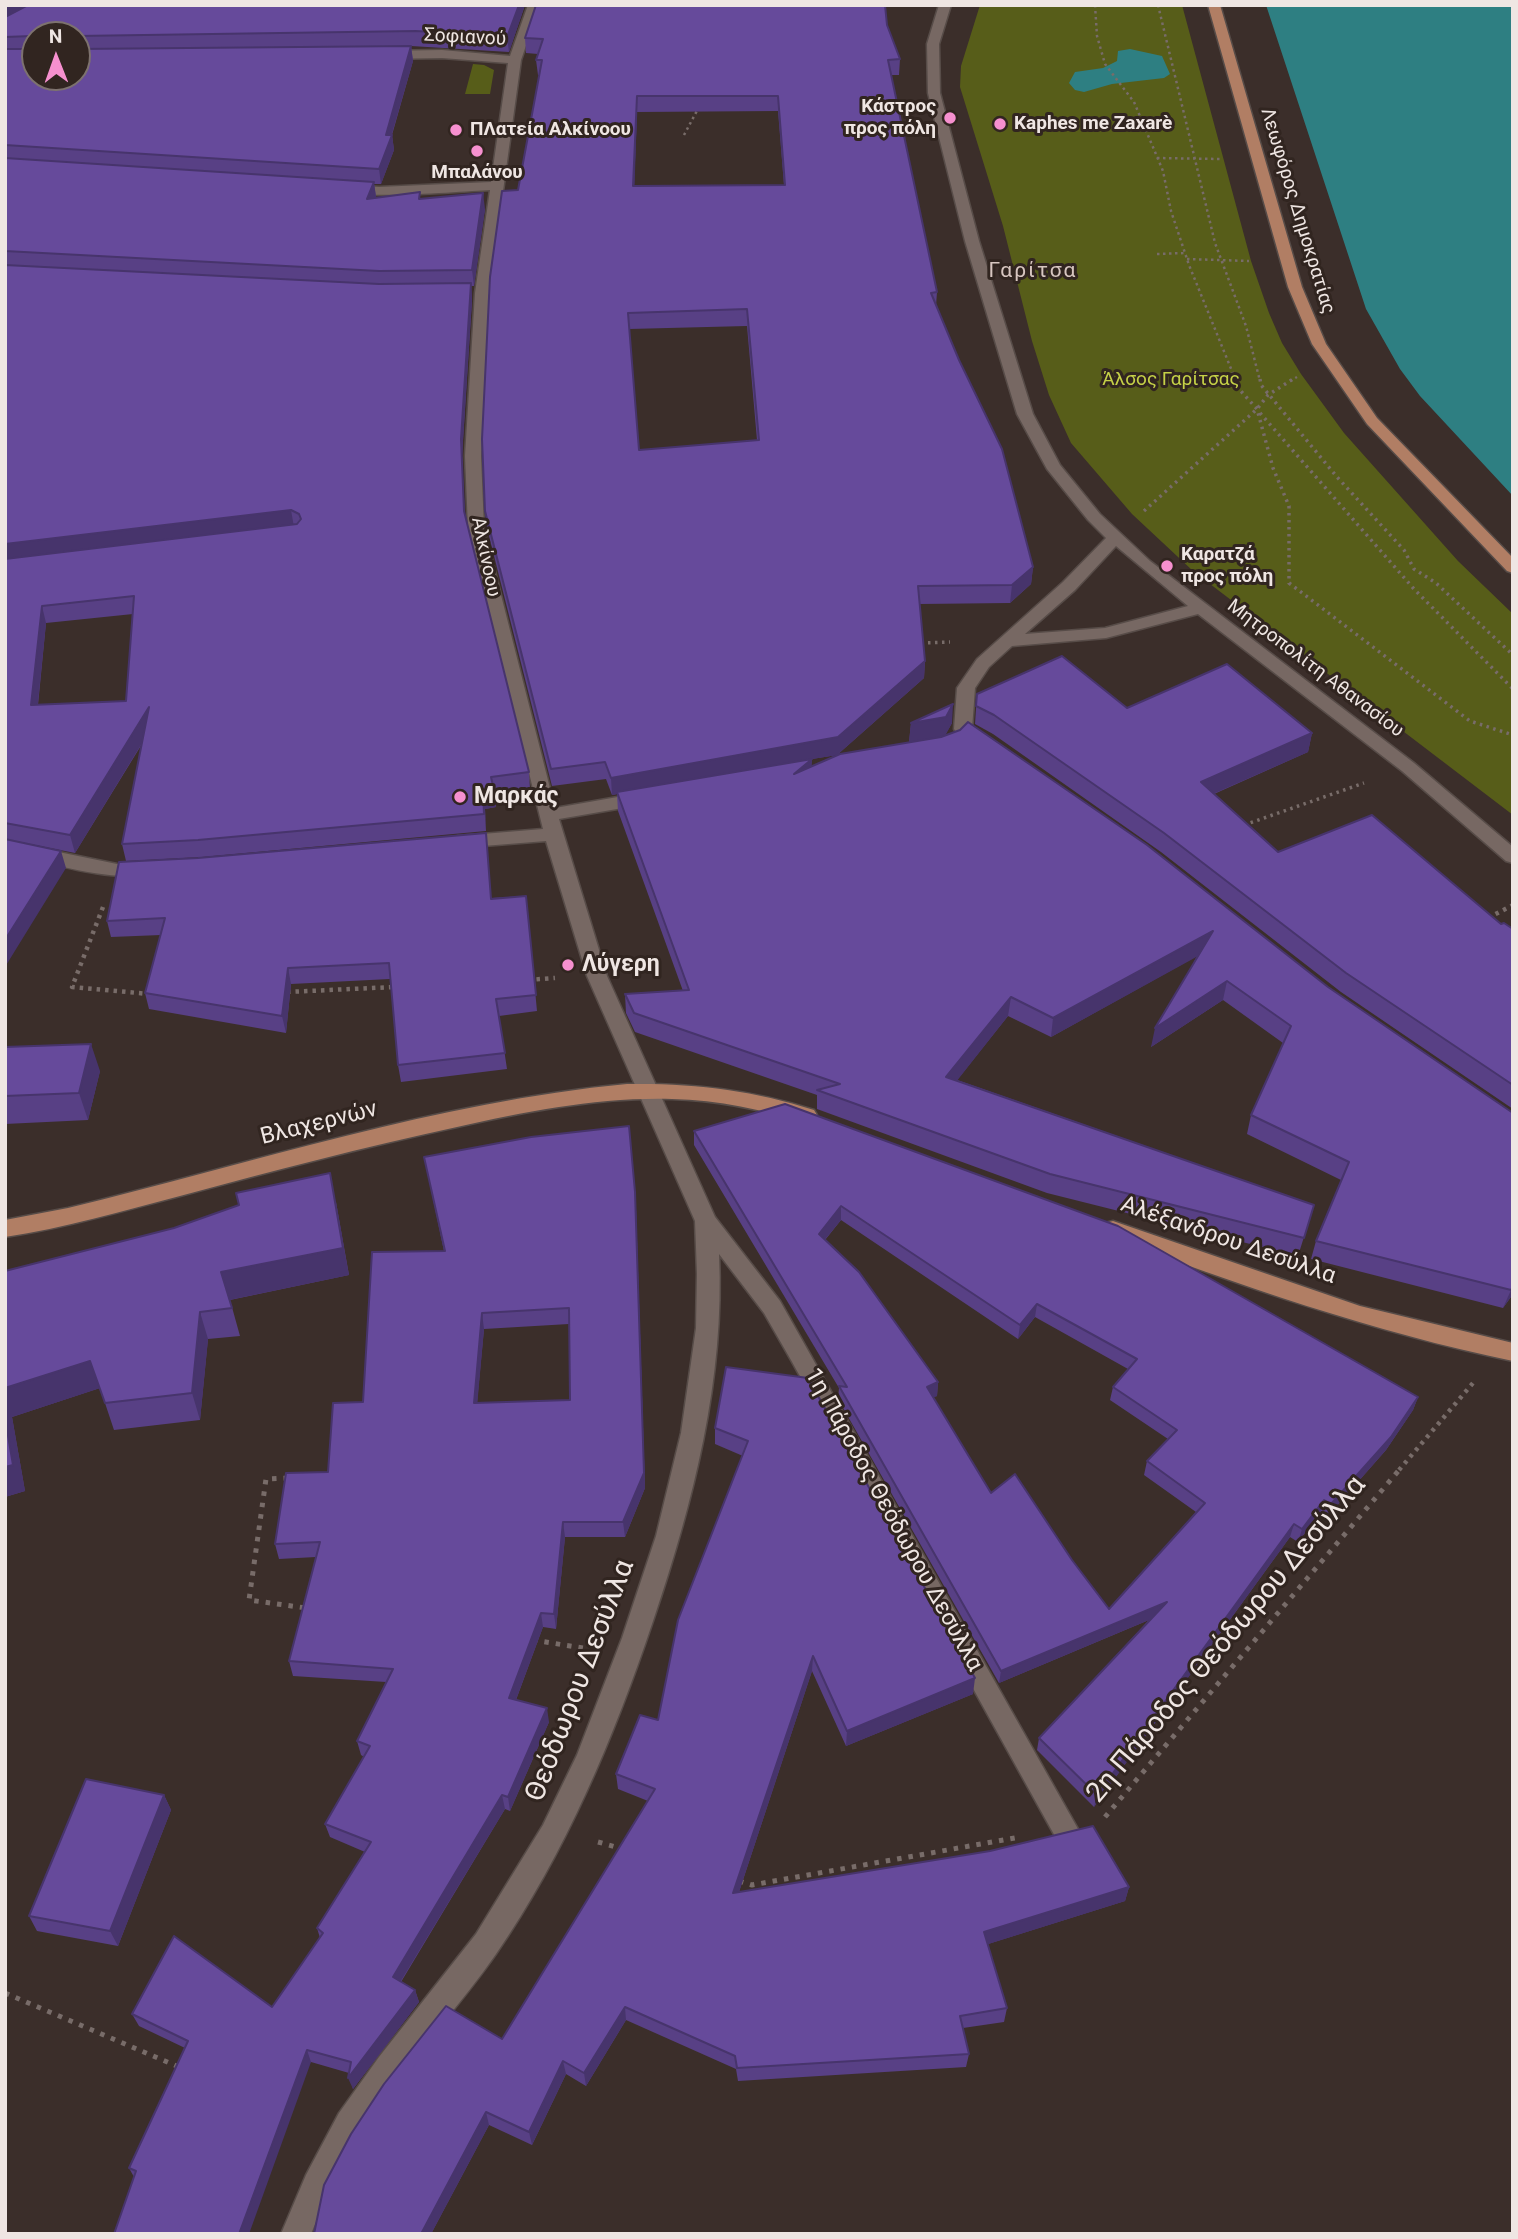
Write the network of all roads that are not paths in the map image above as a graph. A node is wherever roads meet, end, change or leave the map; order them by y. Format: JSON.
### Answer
{"nodes":[{"id":1,"x":534,"y":5,"type":"edge"},
{"id":2,"x":945,"y":5,"type":"edge"},
{"id":3,"x":1214,"y":5,"type":"edge"},
{"id":4,"x":374,"y":55,"type":"edge"},
{"id":5,"x":515,"y":60,"type":"junction"},
{"id":6,"x":495,"y":186,"type":"junction"},
{"id":7,"x":338,"y":188,"type":"edge"},
{"id":8,"x":1115,"y":538,"type":"junction"},
{"id":9,"x":1513,"y":568,"type":"edge"},
{"id":10,"x":1200,"y":608,"type":"junction"},
{"id":11,"x":1007,"y":641,"type":"junction"},
{"id":12,"x":985,"y":740,"type":"edge"},
{"id":13,"x":669,"y":794,"type":"edge"},
{"id":14,"x":551,"y":825,"type":"junction"},
{"id":15,"x":446,"y":843,"type":"edge"},
{"id":16,"x":5,"y":847,"type":"edge"},
{"id":17,"x":1513,"y":857,"type":"edge"},
{"id":18,"x":165,"y":868,"type":"edge"},
{"id":19,"x":649,"y":1090,"type":"junction"},
{"id":20,"x":832,"y":1124,"type":"edge"},
{"id":21,"x":1089,"y":1220,"type":"edge"},
{"id":22,"x":706,"y":1221,"type":"junction"},
{"id":23,"x":5,"y":1229,"type":"edge"},
{"id":24,"x":1507,"y":1351,"type":"edge"},
{"id":25,"x":1065,"y":1829,"type":"road end"},
{"id":26,"x":296,"y":2234,"type":"edge"}],
"edges":[{"from":1,"to":5,"type":"street","name":"Αλκίνοου"},
{"from":2,"to":8,"type":"street","name":"Μητροπολίτη Αθανασίου"},
{"from":3,"to":9,"type":"main road","name":"Λεωφόρος Δημοκρατίας"},
{"from":4,"to":5,"type":"street","name":"Σοφιανού"},
{"from":5,"to":6,"type":"street","name":"Αλκίνοου"},
{"from":6,"to":7,"type":"street"},
{"from":6,"to":14,"type":"street","name":"Αλκίνοου"},
{"from":8,"to":10,"type":"street","name":"Μητροπολίτη Αθανασίου"},
{"from":8,"to":11,"type":"street"},
{"from":10,"to":11,"type":"street"},
{"from":10,"to":17,"type":"street","name":"Μητροπολίτη Αθανασίου"},
{"from":11,"to":12,"type":"street"},
{"from":13,"to":14,"type":"street"},
{"from":14,"to":15,"type":"street"},
{"from":14,"to":19,"type":"street","name":"Αλκίνοου"},
{"from":16,"to":18,"type":"street"},
{"from":19,"to":20,"type":"main road"},
{"from":19,"to":22,"type":"street","name":"Θεόδωρου Δεσύλλα"},
{"from":19,"to":23,"type":"main road","name":"Βλαχερνών"},
{"from":21,"to":24,"type":"main road","name":"Αλέξανδρου Δεσύλλα"},
{"from":22,"to":25,"type":"street","name":"1η Πάροδος Θεόδωρου Δεσύλλα"},
{"from":22,"to":26,"type":"street","name":"Θεόδωρου Δεσύλλα"}]}
